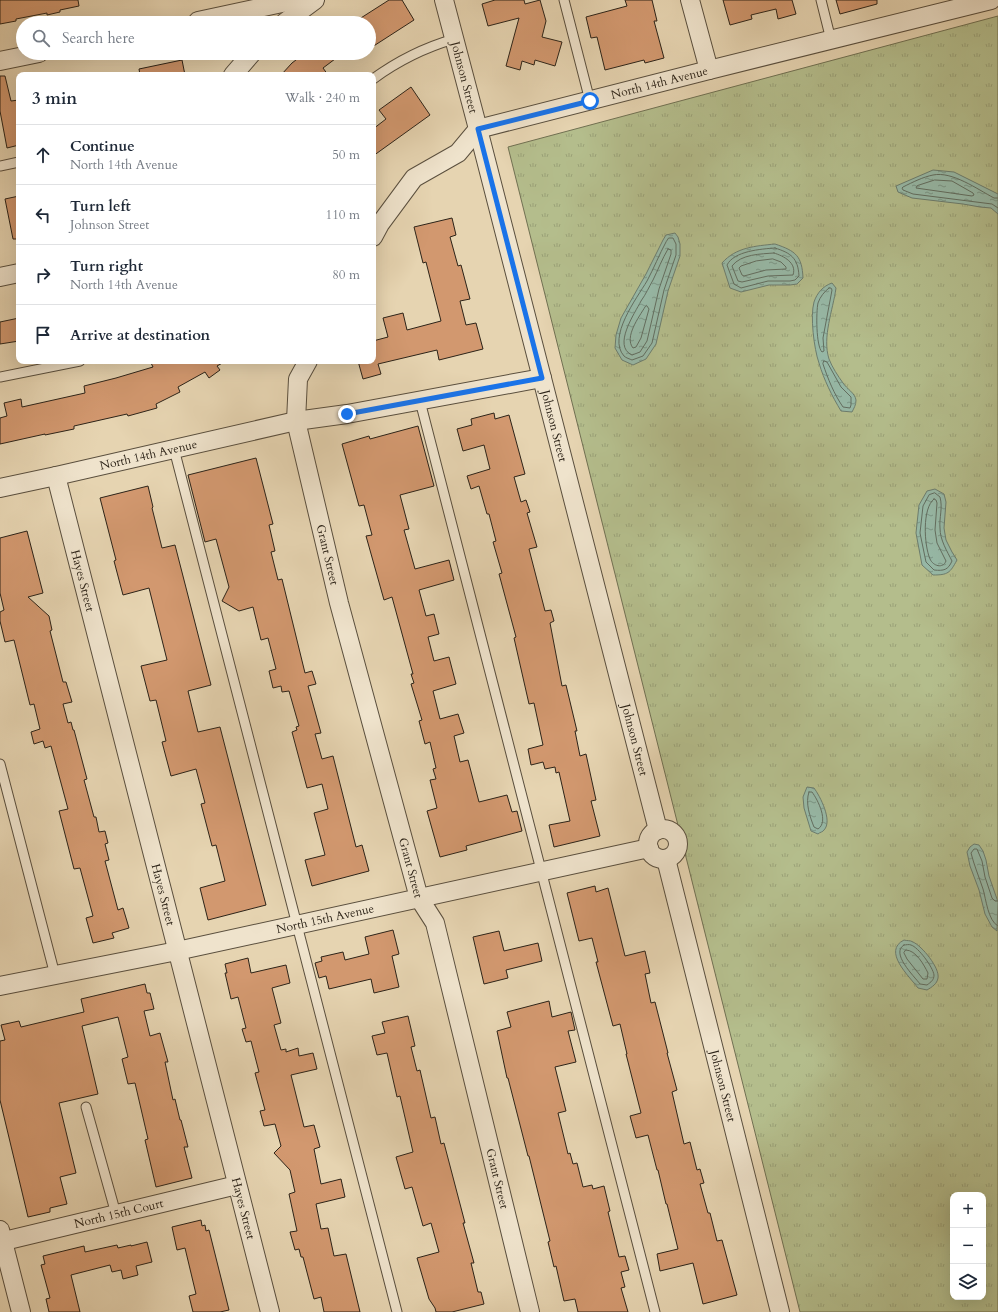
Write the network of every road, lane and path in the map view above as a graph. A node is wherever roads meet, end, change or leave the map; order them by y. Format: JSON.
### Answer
{"nodes":[{"id":1,"x":296,"y":0,"type":"edge"},
{"id":2,"x":315,"y":0,"type":"edge"},
{"id":3,"x":444,"y":0,"type":"edge"},
{"id":4,"x":564,"y":0,"type":"edge"},
{"id":5,"x":690,"y":0,"type":"edge"},
{"id":6,"x":821,"y":0,"type":"edge"},
{"id":7,"x":991,"y":0,"type":"edge"},
{"id":8,"x":951,"y":5,"type":"edge"},
{"id":9,"x":224,"y":16,"type":"edge"},
{"id":10,"x":293,"y":16,"type":"edge"},
{"id":11,"x":454,"y":39,"type":"junction"},
{"id":12,"x":832,"y":40,"type":"junction"},
{"id":13,"x":16,"y":58,"type":"edge"},
{"id":14,"x":245,"y":60,"type":"edge"},
{"id":15,"x":0,"y":61,"type":"edge"},
{"id":16,"x":709,"y":70,"type":"junction"},
{"id":17,"x":235,"y":72,"type":"edge"},
{"id":18,"x":376,"y":77,"type":"edge"},
{"id":19,"x":590,"y":101,"type":"junction"},
{"id":20,"x":478,"y":129,"type":"junction"},
{"id":21,"x":16,"y":163,"type":"edge"},
{"id":22,"x":0,"y":166,"type":"edge"},
{"id":23,"x":376,"y":231,"type":"edge"},
{"id":24,"x":16,"y":274,"type":"edge"},
{"id":25,"x":0,"y":277,"type":"edge"},
{"id":26,"x":65,"y":364,"type":"edge"},
{"id":27,"x":306,"y":364,"type":"edge"},
{"id":28,"x":0,"y":377,"type":"edge"},
{"id":29,"x":542,"y":378,"type":"junction"},
{"id":30,"x":420,"y":401,"type":"junction"},
{"id":31,"x":296,"y":421,"type":"junction"},
{"id":32,"x":174,"y":449,"type":"junction"},
{"id":33,"x":56,"y":476,"type":"junction"},
{"id":34,"x":0,"y":488,"type":"edge"},
{"id":35,"x":0,"y":764,"type":"edge"},
{"id":36,"x":658,"y":830,"type":"junction"},
{"id":37,"x":649,"y":848,"type":"junction"},
{"id":38,"x":666,"y":859,"type":"junction"},
{"id":39,"x":541,"y":872,"type":"junction"},
{"id":40,"x":419,"y":898,"type":"junction"},
{"id":41,"x":297,"y":925,"type":"junction"},
{"id":42,"x":177,"y":951,"type":"junction"},
{"id":43,"x":55,"y":975,"type":"junction"},
{"id":44,"x":0,"y":986,"type":"edge"},
{"id":45,"x":86,"y":1107,"type":"dead end"},
{"id":46,"x":237,"y":1185,"type":"junction"},
{"id":47,"x":116,"y":1214,"type":"junction"},
{"id":48,"x":1,"y":1238,"type":"edge"},
{"id":49,"x":777,"y":1311,"type":"edge"},
{"id":50,"x":21,"y":1312,"type":"edge"},
{"id":51,"x":270,"y":1312,"type":"edge"},
{"id":52,"x":397,"y":1312,"type":"edge"},
{"id":53,"x":530,"y":1312,"type":"edge"},
{"id":54,"x":655,"y":1312,"type":"edge"}],
"edges":[{"from":1,"to":9,"type":"street"},
{"from":2,"to":10,"type":"street"},
{"from":3,"to":11,"type":"street","name":"Johnson Street"},
{"from":4,"to":19,"type":"lane"},
{"from":5,"to":16,"type":"street"},
{"from":6,"to":12,"type":"lane"},
{"from":7,"to":8,"type":"street","name":"North 14th Avenue"},
{"from":8,"to":12,"type":"street","name":"North 14th Avenue"},
{"from":11,"to":18,"type":"lane"},
{"from":11,"to":20,"type":"street","name":"Johnson Street"},
{"from":12,"to":16,"type":"street","name":"North 14th Avenue"},
{"from":13,"to":15,"type":"street"},
{"from":14,"to":17,"type":"street"},
{"from":16,"to":19,"type":"street","name":"North 14th Avenue"},
{"from":19,"to":20,"type":"street","name":"North 14th Avenue"},
{"from":20,"to":23,"type":"street"},
{"from":20,"to":29,"type":"street","name":"Johnson Street"},
{"from":21,"to":22,"type":"lane"},
{"from":24,"to":25,"type":"street"},
{"from":26,"to":28,"type":"lane"},
{"from":27,"to":31,"type":"street"},
{"from":29,"to":30,"type":"street","name":"North 14th Avenue"},
{"from":29,"to":36,"type":"street","name":"Johnson Street"},
{"from":30,"to":31,"type":"street","name":"North 14th Avenue"},
{"from":30,"to":39,"type":"lane"},
{"from":31,"to":32,"type":"street","name":"North 14th Avenue"},
{"from":31,"to":40,"type":"street","name":"Grant Street"},
{"from":32,"to":33,"type":"street","name":"North 14th Avenue"},
{"from":32,"to":41,"type":"lane"},
{"from":33,"to":34,"type":"street","name":"North 14th Avenue"},
{"from":33,"to":42,"type":"street","name":"Hayes Street"},
{"from":35,"to":43,"type":"lane"},
{"from":36,"to":37,"type":"street"},
{"from":36,"to":38,"type":"street"},
{"from":37,"to":38,"type":"street"},
{"from":37,"to":39,"type":"street","name":"North 15th Avenue"},
{"from":38,"to":49,"type":"street","name":"Johnson Street"},
{"from":39,"to":40,"type":"street","name":"North 15th Avenue"},
{"from":39,"to":54,"type":"lane"},
{"from":40,"to":41,"type":"street","name":"North 15th Avenue"},
{"from":40,"to":53,"type":"street","name":"Grant Street"},
{"from":41,"to":42,"type":"street","name":"North 15th Avenue"},
{"from":41,"to":52,"type":"lane"},
{"from":42,"to":43,"type":"street","name":"North 15th Avenue"},
{"from":42,"to":46,"type":"street","name":"Hayes Street"},
{"from":43,"to":44,"type":"street","name":"North 15th Avenue"},
{"from":45,"to":47,"type":"lane"},
{"from":46,"to":47,"type":"street","name":"North 15th Court"},
{"from":46,"to":51,"type":"street","name":"Hayes Street"},
{"from":47,"to":48,"type":"street","name":"North 15th Court"},
{"from":48,"to":50,"type":"street"}]}
